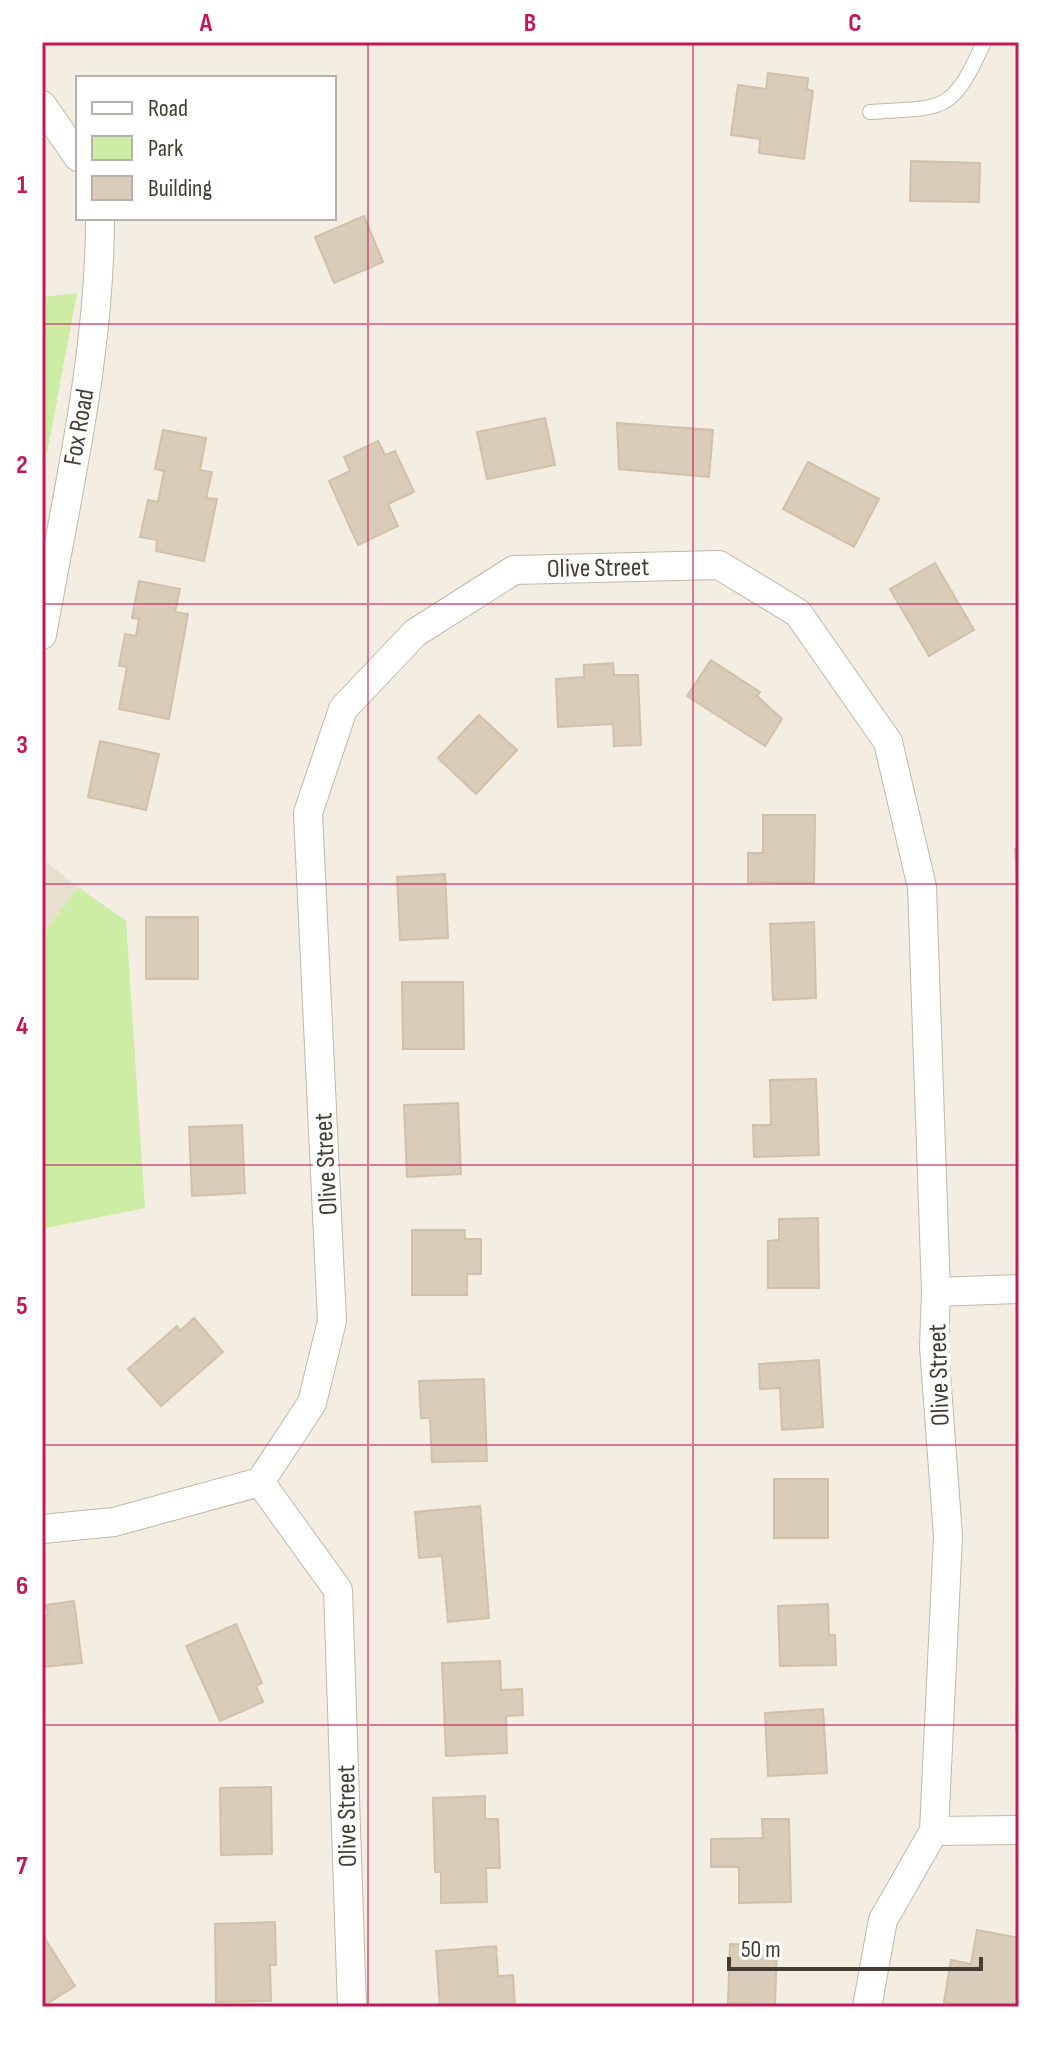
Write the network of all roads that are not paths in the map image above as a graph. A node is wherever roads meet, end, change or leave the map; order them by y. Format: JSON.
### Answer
{"nodes":[{"id":1,"x":984,"y":42,"type":"edge"},
{"id":2,"x":42,"y":105,"type":"edge"},
{"id":3,"x":870,"y":112,"type":"dead end"},
{"id":4,"x":76,"y":154,"type":"edge"},
{"id":5,"x":100,"y":220,"type":"edge"},
{"id":6,"x":42,"y":635,"type":"edge"},
{"id":7,"x":1019,"y":1289,"type":"edge"},
{"id":8,"x":936,"y":1292,"type":"junction"},
{"id":9,"x":260,"y":1482,"type":"junction"},
{"id":10,"x":42,"y":1529,"type":"edge"},
{"id":11,"x":1019,"y":1830,"type":"edge"},
{"id":12,"x":934,"y":1831,"type":"junction"},
{"id":13,"x":352,"y":2007,"type":"edge"},
{"id":14,"x":867,"y":2007,"type":"edge"}],
"edges":[{"from":1,"to":3,"type":"lane"},
{"from":2,"to":4,"type":"street"},
{"from":5,"to":6,"type":"street","name":"Fox Road"},
{"from":7,"to":8,"type":"street"},
{"from":8,"to":9,"type":"street","name":"Olive Street"},
{"from":8,"to":12,"type":"street","name":"Olive Street"},
{"from":9,"to":10,"type":"street"},
{"from":9,"to":13,"type":"street","name":"Olive Street"},
{"from":11,"to":12,"type":"street"},
{"from":12,"to":14,"type":"street","name":"Olive Street"}]}
